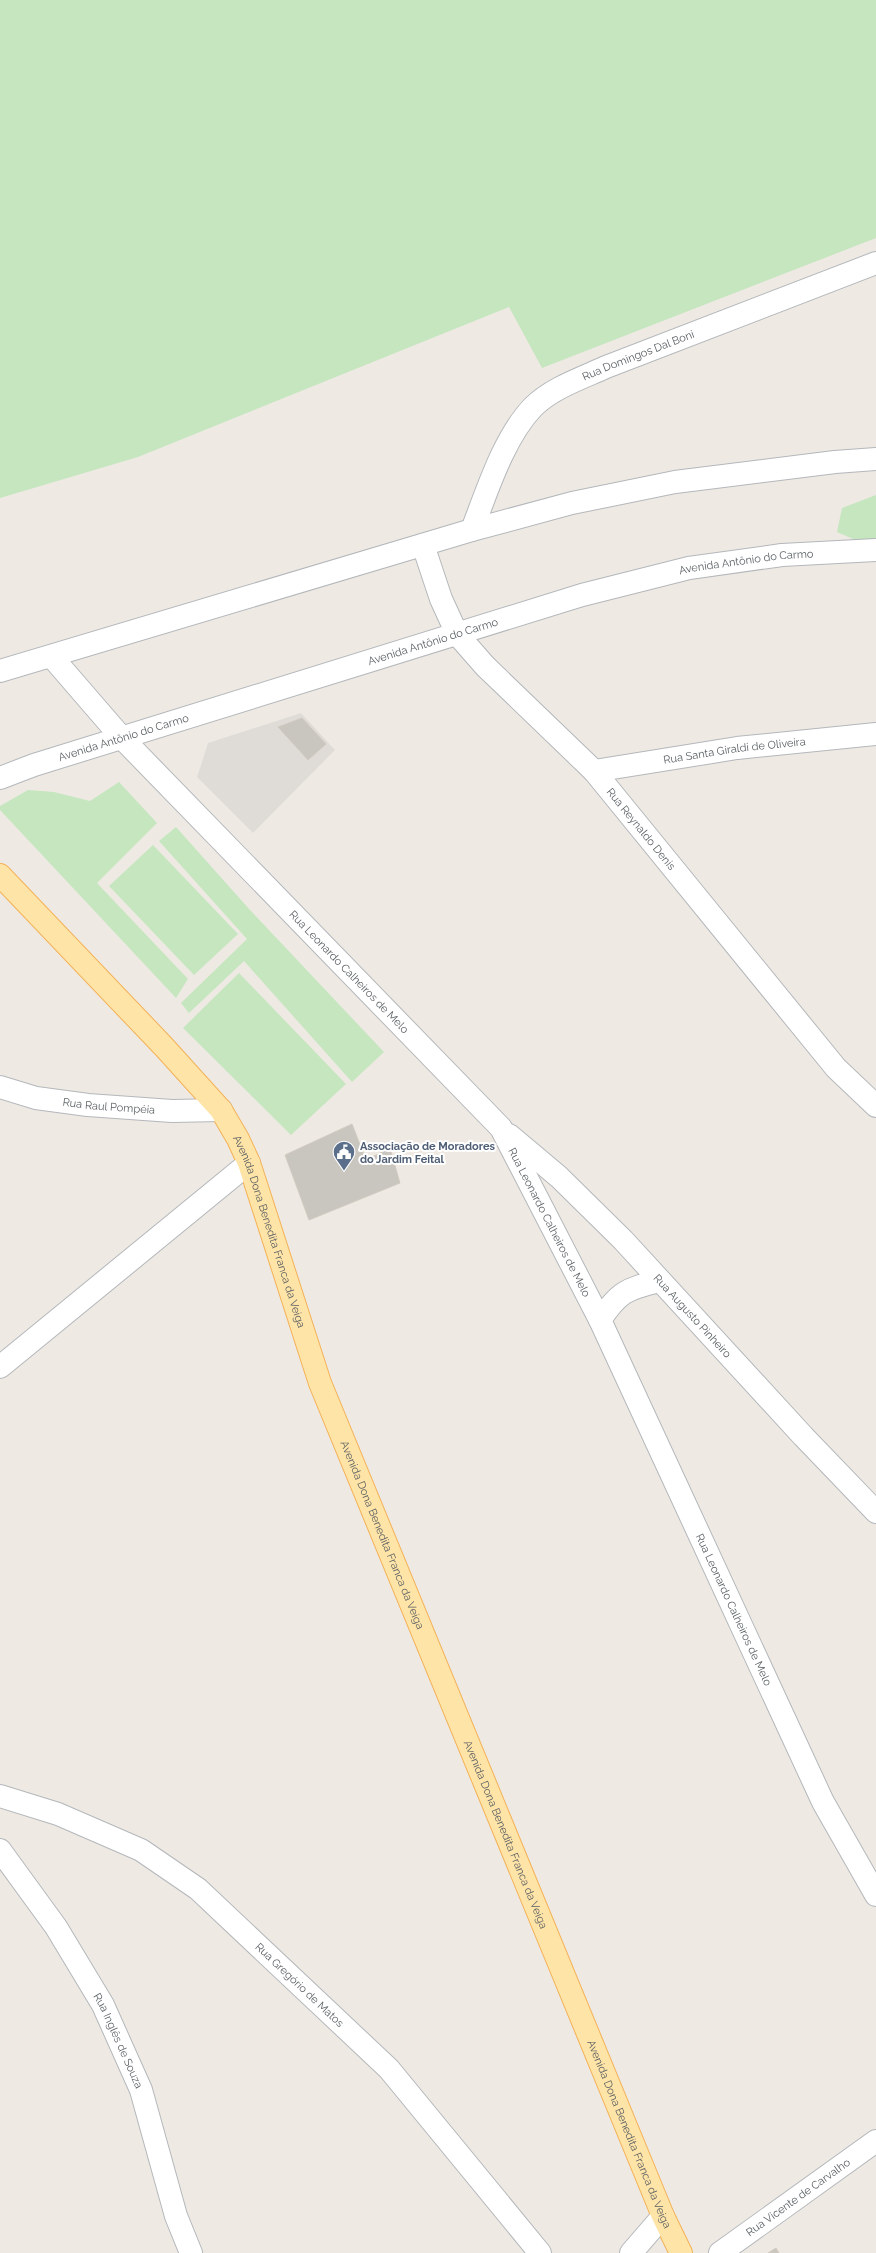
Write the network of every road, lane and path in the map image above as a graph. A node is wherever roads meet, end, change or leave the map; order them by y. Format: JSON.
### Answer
{"nodes":[{"id":1,"x":876,"y":263,"type":"edge"},
{"id":2,"x":876,"y":460,"type":"edge"},
{"id":3,"x":472,"y":530,"type":"junction"},
{"id":4,"x":423,"y":544,"type":"junction"},
{"id":5,"x":876,"y":550,"type":"edge"},
{"id":6,"x":457,"y":634,"type":"junction"},
{"id":7,"x":52,"y":657,"type":"junction"},
{"id":8,"x":0,"y":671,"type":"edge"},
{"id":9,"x":876,"y":734,"type":"edge"},
{"id":10,"x":122,"y":738,"type":"junction"},
{"id":11,"x":594,"y":771,"type":"junction"},
{"id":12,"x":0,"y":778,"type":"edge"},
{"id":13,"x":0,"y":875,"type":"edge"},
{"id":14,"x":0,"y":1087,"type":"edge"},
{"id":15,"x":876,"y":1106,"type":"edge"},
{"id":16,"x":221,"y":1110,"type":"junction"},
{"id":17,"x":501,"y":1128,"type":"junction"},
{"id":18,"x":249,"y":1163,"type":"junction"},
{"id":19,"x":659,"y":1281,"type":"junction"},
{"id":20,"x":600,"y":1320,"type":"junction"},
{"id":21,"x":0,"y":1366,"type":"edge"},
{"id":22,"x":876,"y":1512,"type":"edge"},
{"id":23,"x":0,"y":1796,"type":"edge"},
{"id":24,"x":0,"y":1850,"type":"edge"},
{"id":25,"x":876,"y":1895,"type":"edge"},
{"id":26,"x":876,"y":2141,"type":"edge"},
{"id":27,"x":663,"y":2216,"type":"junction"},
{"id":28,"x":191,"y":2253,"type":"edge"},
{"id":29,"x":540,"y":2253,"type":"edge"},
{"id":30,"x":631,"y":2253,"type":"edge"},
{"id":31,"x":681,"y":2253,"type":"edge"},
{"id":32,"x":720,"y":2253,"type":"edge"}],
"edges":[{"from":1,"to":3,"type":"street","name":"Rua Domingos Dal Boni"},
{"from":2,"to":3,"type":"street"},
{"from":3,"to":4,"type":"street"},
{"from":4,"to":6,"type":"street","name":"Rua Reynaldo Denis"},
{"from":4,"to":7,"type":"street"},
{"from":5,"to":6,"type":"street","name":"Avenida Antônio do Carmo"},
{"from":6,"to":10,"type":"street","name":"Avenida Antônio do Carmo"},
{"from":6,"to":11,"type":"street","name":"Rua Reynaldo Denis"},
{"from":7,"to":8,"type":"street"},
{"from":7,"to":10,"type":"street","name":"Rua Leonardo Calheiros de Melo"},
{"from":9,"to":11,"type":"street","name":"Rua Santa Giraldi de Oliveira"},
{"from":10,"to":12,"type":"street","name":"Avenida Antônio do Carmo"},
{"from":10,"to":17,"type":"street","name":"Rua Leonardo Calheiros de Melo"},
{"from":11,"to":15,"type":"street","name":"Rua Reynaldo Denis"},
{"from":13,"to":16,"type":"main road","name":"Avenida Dona Benedita Franca da Veiga"},
{"from":14,"to":16,"type":"street","name":"Rua Raul Pompéia"},
{"from":16,"to":18,"type":"main road","name":"Avenida Dona Benedita Franca da Veiga"},
{"from":17,"to":19,"type":"street","name":"Rua Augusto Pinheiro"},
{"from":17,"to":20,"type":"street","name":"Rua Leonardo Calheiros de Melo"},
{"from":18,"to":21,"type":"street"},
{"from":18,"to":27,"type":"main road","name":"Avenida Dona Benedita Franca da Veiga"},
{"from":19,"to":20,"type":"street"},
{"from":19,"to":22,"type":"street","name":"Rua Augusto Pinheiro"},
{"from":20,"to":25,"type":"street","name":"Rua Leonardo Calheiros de Melo"},
{"from":23,"to":29,"type":"street","name":"Rua Gregório de Matos"},
{"from":24,"to":28,"type":"street","name":"Rua Inglês de Souza"},
{"from":26,"to":32,"type":"street","name":"Rua Vicente de Carvalho"},
{"from":27,"to":30,"type":"street"},
{"from":27,"to":31,"type":"main road","name":"Avenida Dona Benedita Franca da Veiga"}]}
